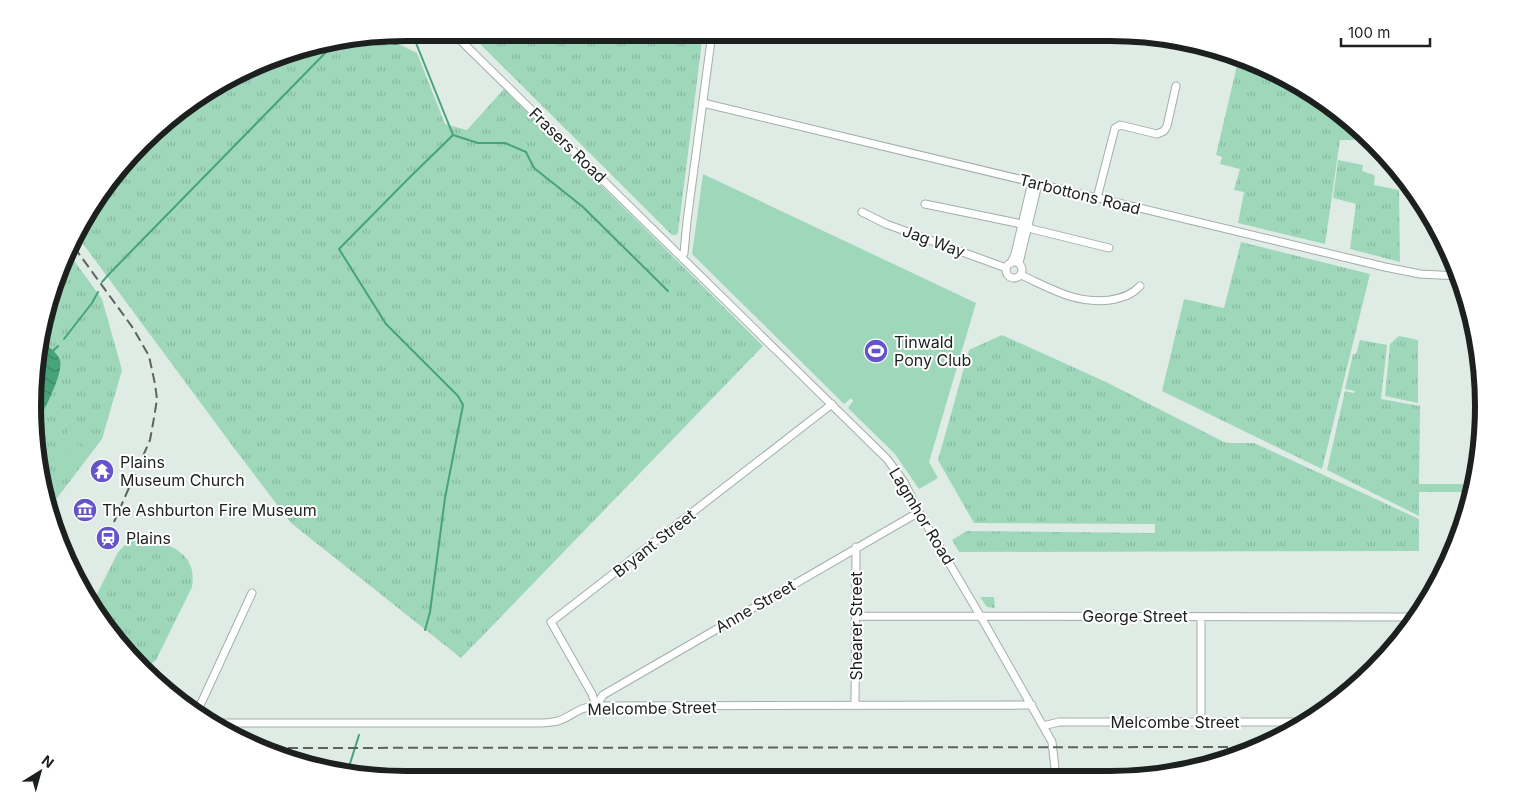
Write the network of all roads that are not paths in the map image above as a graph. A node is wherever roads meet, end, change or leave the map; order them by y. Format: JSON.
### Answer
{"nodes":[{"id":1,"x":462,"y":41,"type":"edge"},
{"id":2,"x":711,"y":41,"type":"edge"},
{"id":3,"x":1176,"y":86,"type":"dead end"},
{"id":4,"x":703,"y":103,"type":"junction"},
{"id":5,"x":1035,"y":183,"type":"junction"},
{"id":6,"x":1097,"y":198,"type":"junction"},
{"id":7,"x":925,"y":204,"type":"dead end"},
{"id":8,"x":862,"y":212,"type":"dead end"},
{"id":9,"x":1025,"y":226,"type":"junction"},
{"id":10,"x":1108,"y":248,"type":"dead end"},
{"id":11,"x":682,"y":257,"type":"junction"},
{"id":12,"x":1019,"y":263,"type":"junction"},
{"id":13,"x":1008,"y":265,"type":"junction"},
{"id":14,"x":1021,"y":275,"type":"junction"},
{"id":15,"x":1450,"y":276,"type":"edge"},
{"id":16,"x":1140,"y":286,"type":"dead end"},
{"id":17,"x":832,"y":404,"type":"junction"},
{"id":18,"x":919,"y":512,"type":"junction"},
{"id":19,"x":856,"y":548,"type":"junction"},
{"id":20,"x":252,"y":593,"type":"dead end"},
{"id":21,"x":855,"y":616,"type":"junction"},
{"id":22,"x":982,"y":617,"type":"junction"},
{"id":23,"x":1201,"y":617,"type":"junction"},
{"id":24,"x":1407,"y":617,"type":"edge"},
{"id":25,"x":1032,"y":705,"type":"junction"},
{"id":26,"x":596,"y":706,"type":"junction"},
{"id":27,"x":855,"y":706,"type":"junction"},
{"id":28,"x":200,"y":707,"type":"edge"},
{"id":29,"x":1201,"y":722,"type":"junction"},
{"id":30,"x":1292,"y":722,"type":"edge"},
{"id":31,"x":226,"y":723,"type":"edge"},
{"id":32,"x":1043,"y":726,"type":"junction"},
{"id":33,"x":1055,"y":771,"type":"edge"}],
"edges":[{"from":1,"to":11,"type":"street","name":"Frasers Road"},
{"from":2,"to":4,"type":"street"},
{"from":3,"to":6,"type":"street"},
{"from":4,"to":5,"type":"street","name":"Tarbottons Road"},
{"from":4,"to":11,"type":"street"},
{"from":5,"to":6,"type":"street","name":"Tarbottons Road"},
{"from":5,"to":9,"type":"street"},
{"from":6,"to":15,"type":"street","name":"Tarbottons Road"},
{"from":7,"to":9,"type":"street"},
{"from":8,"to":13,"type":"street","name":"Jag Way"},
{"from":9,"to":10,"type":"street"},
{"from":9,"to":12,"type":"street"},
{"from":9,"to":13,"type":"street"},
{"from":11,"to":17,"type":"street","name":"Lagmhor Road"},
{"from":12,"to":13,"type":"street"},
{"from":12,"to":14,"type":"street"},
{"from":13,"to":14,"type":"street"},
{"from":14,"to":16,"type":"street"},
{"from":17,"to":18,"type":"street","name":"Lagmhor Road"},
{"from":17,"to":26,"type":"street","name":"Bryant Street"},
{"from":18,"to":19,"type":"street","name":"Anne Street"},
{"from":18,"to":22,"type":"street","name":"Lagmhor Road"},
{"from":19,"to":21,"type":"street","name":"Shearer Street"},
{"from":19,"to":26,"type":"street","name":"Anne Street"},
{"from":20,"to":28,"type":"street"},
{"from":21,"to":22,"type":"street","name":"George Street"},
{"from":21,"to":27,"type":"street","name":"Shearer Street"},
{"from":22,"to":23,"type":"street","name":"George Street"},
{"from":22,"to":25,"type":"street","name":"Lagmhor Road"},
{"from":23,"to":24,"type":"street","name":"George Street"},
{"from":23,"to":29,"type":"street"},
{"from":25,"to":27,"type":"street","name":"Melcombe Street"},
{"from":25,"to":32,"type":"street","name":"Lagmhor Road"},
{"from":26,"to":27,"type":"street","name":"Melcombe Street"},
{"from":26,"to":31,"type":"street","name":"Melcombe Street"},
{"from":29,"to":30,"type":"street","name":"Melcombe Street"},
{"from":29,"to":32,"type":"street","name":"Melcombe Street"},
{"from":32,"to":33,"type":"street","name":"Lagmhor Road"}]}
